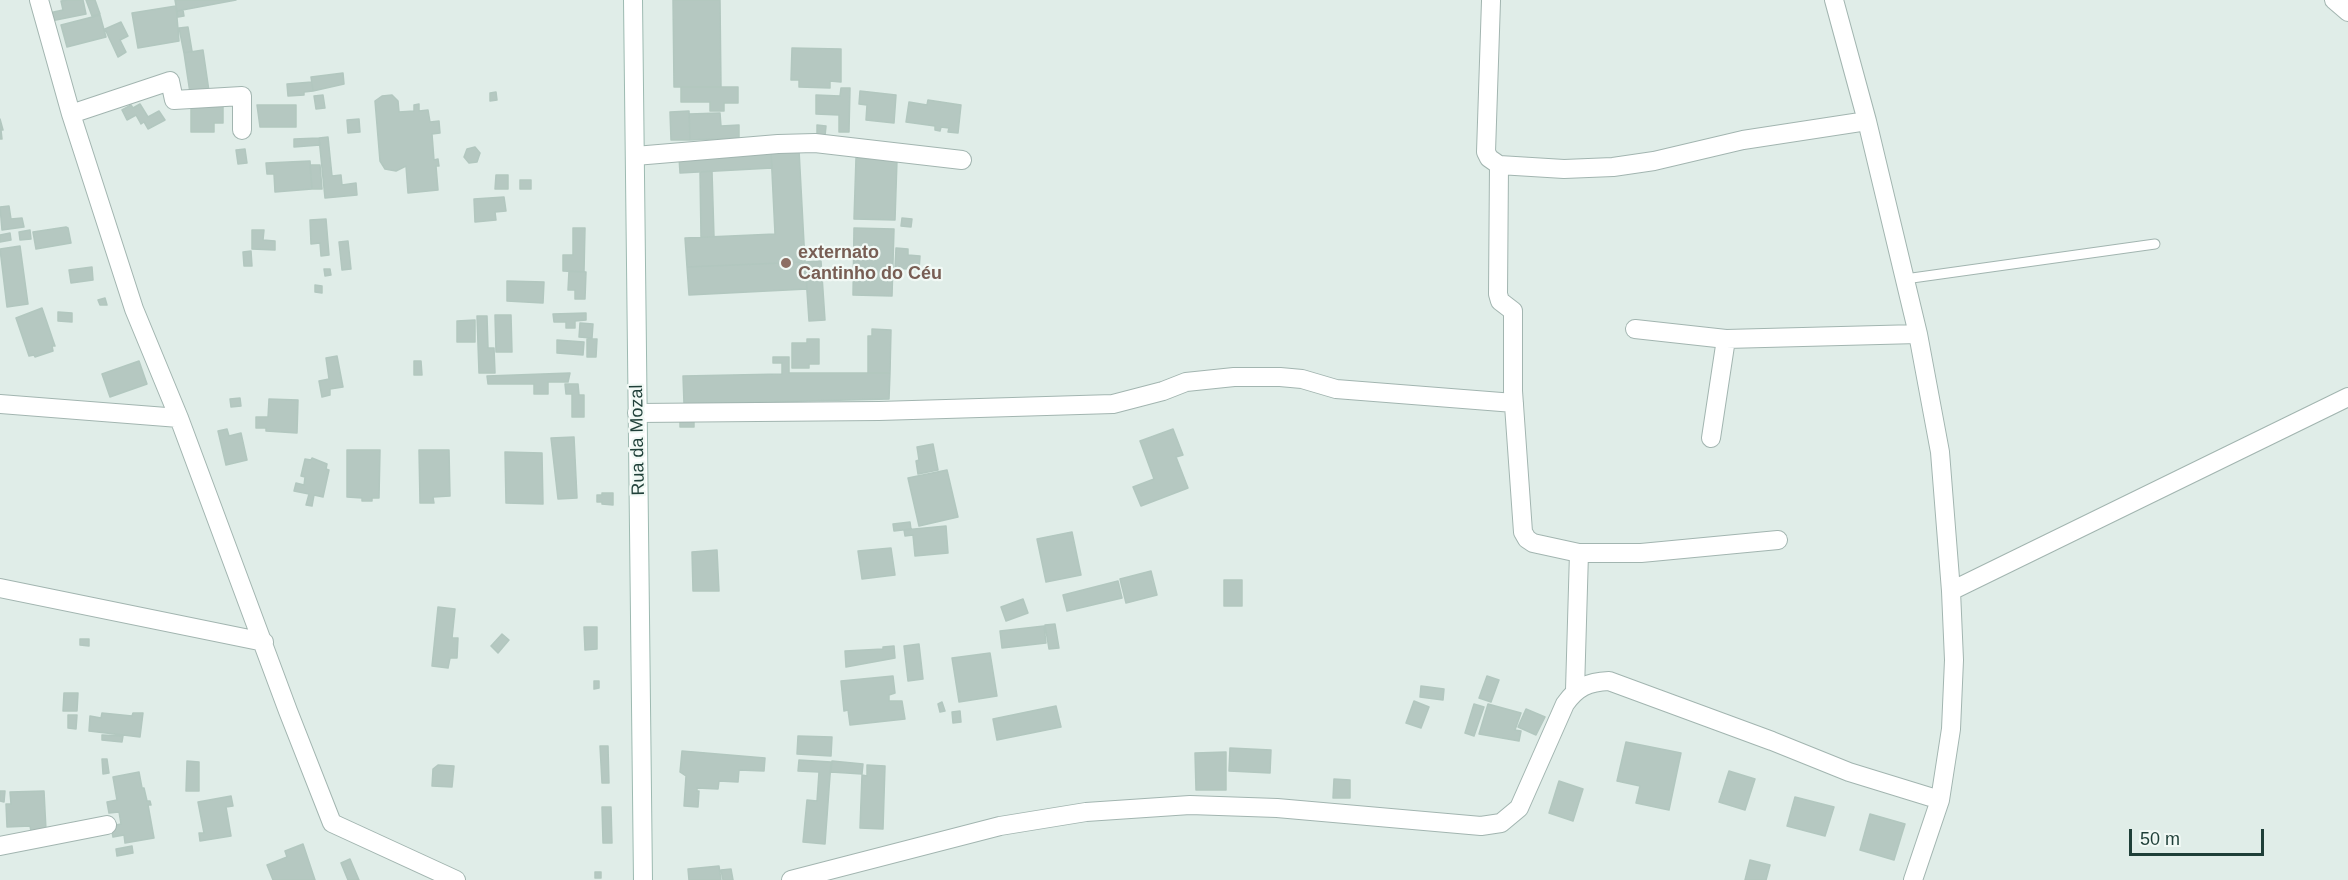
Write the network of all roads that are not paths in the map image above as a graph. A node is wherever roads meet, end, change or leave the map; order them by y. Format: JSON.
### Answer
{"nodes":[{"id":1,"x":39,"y":0,"type":"edge"},
{"id":2,"x":633,"y":0,"type":"edge"},
{"id":3,"x":1834,"y":0,"type":"edge"},
{"id":4,"x":2334,"y":0,"type":"edge"},
{"id":5,"x":1491,"y":1,"type":"edge"},
{"id":6,"x":2348,"y":12,"type":"edge"},
{"id":7,"x":71,"y":114,"type":"junction"},
{"id":8,"x":1867,"y":121,"type":"junction"},
{"id":9,"x":242,"y":130,"type":"dead end"},
{"id":10,"x":635,"y":156,"type":"junction"},
{"id":11,"x":962,"y":160,"type":"dead end"},
{"id":12,"x":1499,"y":165,"type":"junction"},
{"id":13,"x":2155,"y":244,"type":"dead end"},
{"id":14,"x":1905,"y":279,"type":"junction"},
{"id":15,"x":1635,"y":329,"type":"dead end"},
{"id":16,"x":1918,"y":334,"type":"junction"},
{"id":17,"x":1726,"y":339,"type":"junction"},
{"id":18,"x":2348,"y":397,"type":"edge"},
{"id":19,"x":1514,"y":403,"type":"junction"},
{"id":20,"x":0,"y":404,"type":"edge"},
{"id":21,"x":637,"y":413,"type":"junction"},
{"id":22,"x":179,"y":418,"type":"junction"},
{"id":23,"x":1711,"y":438,"type":"dead end"},
{"id":24,"x":1778,"y":540,"type":"dead end"},
{"id":25,"x":1579,"y":554,"type":"junction"},
{"id":26,"x":0,"y":588,"type":"edge"},
{"id":27,"x":1952,"y":591,"type":"junction"},
{"id":28,"x":264,"y":642,"type":"junction"},
{"id":29,"x":1575,"y":690,"type":"junction"},
{"id":30,"x":1940,"y":800,"type":"junction"},
{"id":31,"x":107,"y":825,"type":"dead end"},
{"id":32,"x":0,"y":846,"type":"edge"},
{"id":33,"x":456,"y":880,"type":"edge"},
{"id":34,"x":643,"y":880,"type":"edge"},
{"id":35,"x":791,"y":880,"type":"edge"},
{"id":36,"x":1913,"y":880,"type":"edge"}],
"edges":[{"from":1,"to":7,"type":"street"},
{"from":2,"to":10,"type":"street","name":"Rua da Mozal"},
{"from":3,"to":8,"type":"street"},
{"from":4,"to":6,"type":"street"},
{"from":5,"to":12,"type":"street"},
{"from":7,"to":9,"type":"street"},
{"from":7,"to":22,"type":"street"},
{"from":8,"to":12,"type":"street"},
{"from":8,"to":14,"type":"street"},
{"from":10,"to":11,"type":"street"},
{"from":10,"to":21,"type":"street","name":"Rua da Mozal"},
{"from":12,"to":19,"type":"street"},
{"from":13,"to":14,"type":"lane"},
{"from":14,"to":16,"type":"street"},
{"from":15,"to":17,"type":"street"},
{"from":16,"to":17,"type":"street"},
{"from":16,"to":27,"type":"street"},
{"from":17,"to":23,"type":"street"},
{"from":18,"to":27,"type":"street"},
{"from":19,"to":21,"type":"street"},
{"from":19,"to":25,"type":"street"},
{"from":20,"to":22,"type":"street"},
{"from":21,"to":34,"type":"street","name":"Rua da Mozal"},
{"from":22,"to":28,"type":"street"},
{"from":24,"to":25,"type":"street"},
{"from":25,"to":29,"type":"street"},
{"from":26,"to":28,"type":"street"},
{"from":27,"to":30,"type":"street"},
{"from":28,"to":33,"type":"street"},
{"from":29,"to":30,"type":"street"},
{"from":29,"to":35,"type":"street"},
{"from":30,"to":36,"type":"street"},
{"from":31,"to":32,"type":"street"}]}
